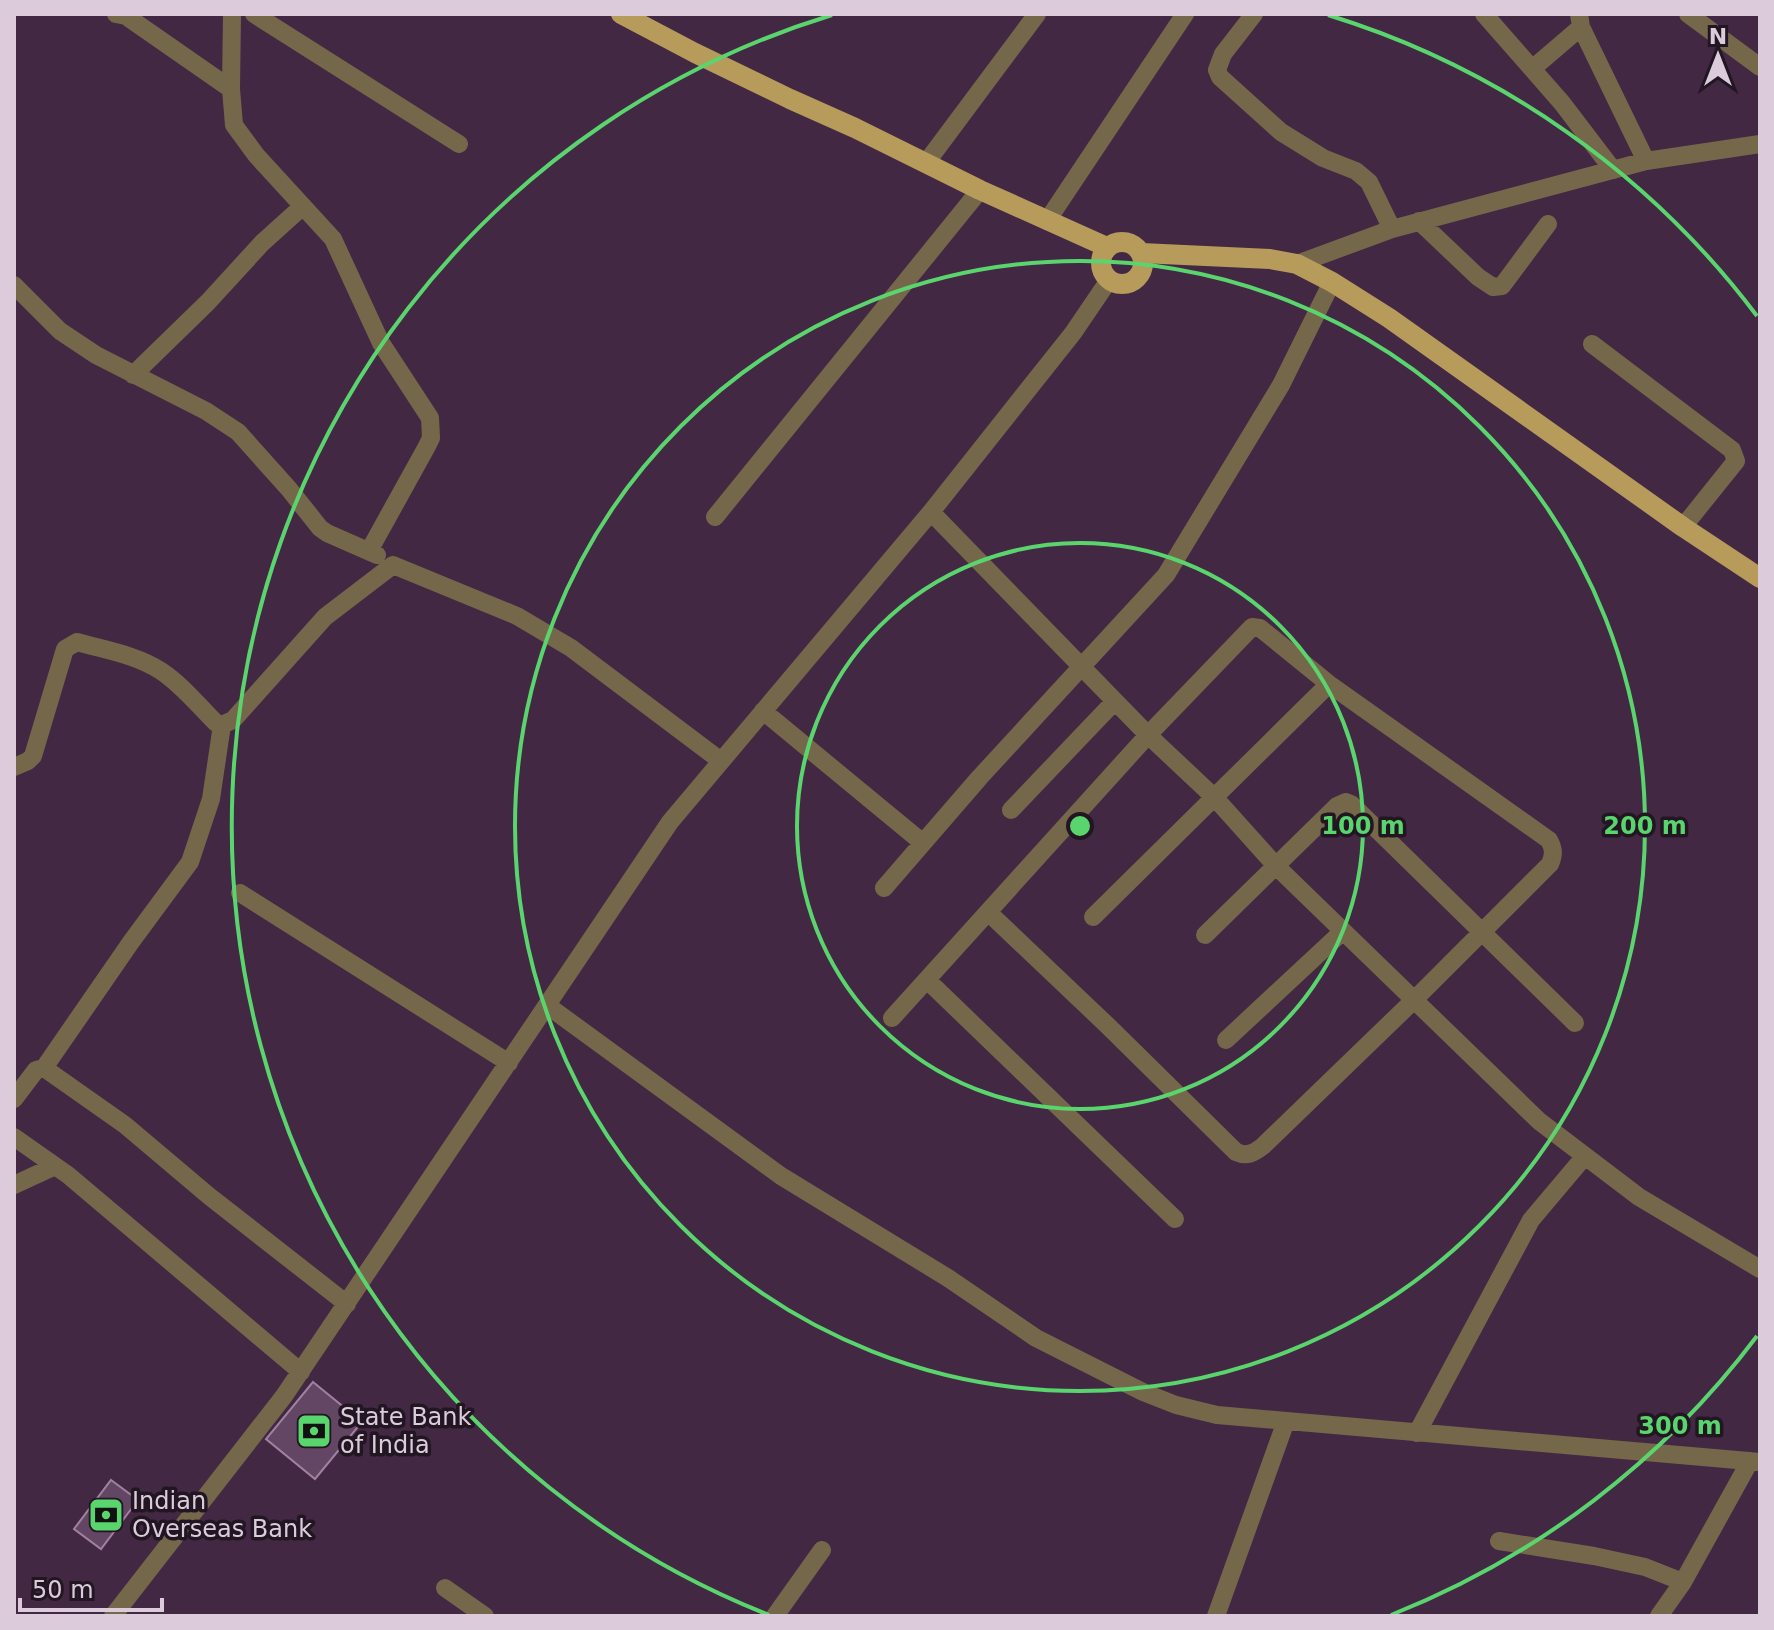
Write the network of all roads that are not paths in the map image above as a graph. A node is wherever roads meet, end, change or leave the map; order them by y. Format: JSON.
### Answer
{"nodes":[{"id":1,"x":116,"y":14,"type":"edge"},
{"id":2,"x":232,"y":14,"type":"edge"},
{"id":3,"x":254,"y":14,"type":"edge"},
{"id":4,"x":621,"y":14,"type":"edge"},
{"id":5,"x":1037,"y":14,"type":"edge"},
{"id":6,"x":1185,"y":14,"type":"edge"},
{"id":7,"x":1254,"y":14,"type":"edge"},
{"id":8,"x":1484,"y":14,"type":"edge"},
{"id":9,"x":1688,"y":14,"type":"edge"},
{"id":10,"x":1580,"y":20,"type":"edge"},
{"id":11,"x":1760,"y":67,"type":"edge"},
{"id":12,"x":1532,"y":69,"type":"junction"},
{"id":13,"x":231,"y":89,"type":"junction"},
{"id":14,"x":459,"y":144,"type":"dead end"},
{"id":15,"x":1760,"y":144,"type":"edge"},
{"id":16,"x":1646,"y":161,"type":"junction"},
{"id":17,"x":926,"y":163,"type":"junction"},
{"id":18,"x":1613,"y":170,"type":"junction"},
{"id":19,"x":980,"y":190,"type":"junction"},
{"id":20,"x":303,"y":206,"type":"junction"},
{"id":21,"x":1047,"y":221,"type":"junction"},
{"id":22,"x":1419,"y":221,"type":"junction"},
{"id":23,"x":1548,"y":224,"type":"dead end"},
{"id":24,"x":1392,"y":229,"type":"junction"},
{"id":25,"x":1107,"y":247,"type":"junction"},
{"id":26,"x":1141,"y":253,"type":"junction"},
{"id":27,"x":1297,"y":264,"type":"junction"},
{"id":28,"x":1109,"y":280,"type":"junction"},
{"id":29,"x":1332,"y":282,"type":"junction"},
{"id":30,"x":14,"y":285,"type":"edge"},
{"id":31,"x":1592,"y":344,"type":"dead end"},
{"id":32,"x":133,"y":375,"type":"junction"},
{"id":33,"x":931,"y":512,"type":"junction"},
{"id":34,"x":715,"y":517,"type":"dead end"},
{"id":35,"x":1683,"y":527,"type":"junction"},
{"id":36,"x":369,"y":551,"type":"junction"},
{"id":37,"x":393,"y":565,"type":"junction"},
{"id":38,"x":1760,"y":578,"type":"edge"},
{"id":39,"x":1082,"y":667,"type":"junction"},
{"id":40,"x":1329,"y":684,"type":"junction"},
{"id":41,"x":1115,"y":701,"type":"junction"},
{"id":42,"x":763,"y":711,"type":"junction"},
{"id":43,"x":222,"y":725,"type":"junction"},
{"id":44,"x":1148,"y":735,"type":"junction"},
{"id":45,"x":721,"y":761,"type":"junction"},
{"id":46,"x":14,"y":767,"type":"edge"},
{"id":47,"x":1215,"y":798,"type":"junction"},
{"id":48,"x":1011,"y":810,"type":"dead end"},
{"id":49,"x":923,"y":843,"type":"junction"},
{"id":50,"x":1276,"y":866,"type":"junction"},
{"id":51,"x":884,"y":888,"type":"dead end"},
{"id":52,"x":240,"y":893,"type":"dead end"},
{"id":53,"x":989,"y":913,"type":"junction"},
{"id":54,"x":1093,"y":917,"type":"dead end"},
{"id":55,"x":1343,"y":931,"type":"junction"},
{"id":56,"x":1482,"y":932,"type":"junction"},
{"id":57,"x":1205,"y":935,"type":"dead end"},
{"id":58,"x":927,"y":980,"type":"junction"},
{"id":59,"x":1414,"y":1000,"type":"junction"},
{"id":60,"x":548,"y":1006,"type":"junction"},
{"id":61,"x":892,"y":1018,"type":"dead end"},
{"id":62,"x":1575,"y":1023,"type":"dead end"},
{"id":63,"x":1226,"y":1040,"type":"dead end"},
{"id":64,"x":509,"y":1063,"type":"junction"},
{"id":65,"x":44,"y":1068,"type":"junction"},
{"id":66,"x":14,"y":1099,"type":"edge"},
{"id":67,"x":14,"y":1137,"type":"edge"},
{"id":68,"x":1585,"y":1156,"type":"junction"},
{"id":69,"x":55,"y":1166,"type":"junction"},
{"id":70,"x":14,"y":1185,"type":"edge"},
{"id":71,"x":1175,"y":1219,"type":"dead end"},
{"id":72,"x":1760,"y":1269,"type":"edge"},
{"id":73,"x":347,"y":1304,"type":"junction"},
{"id":74,"x":301,"y":1372,"type":"junction"},
{"id":75,"x":1286,"y":1421,"type":"junction"},
{"id":76,"x":1417,"y":1433,"type":"junction"},
{"id":77,"x":1755,"y":1462,"type":"edge"},
{"id":78,"x":1499,"y":1541,"type":"dead end"},
{"id":79,"x":822,"y":1550,"type":"dead end"},
{"id":80,"x":1683,"y":1582,"type":"junction"},
{"id":81,"x":445,"y":1588,"type":"dead end"},
{"id":82,"x":113,"y":1616,"type":"edge"},
{"id":83,"x":485,"y":1616,"type":"edge"},
{"id":84,"x":775,"y":1616,"type":"edge"},
{"id":85,"x":1216,"y":1616,"type":"edge"},
{"id":86,"x":1659,"y":1616,"type":"edge"}],
"edges":[{"from":1,"to":13,"type":"street"},
{"from":2,"to":13,"type":"street"},
{"from":3,"to":14,"type":"street"},
{"from":4,"to":17,"type":"main road"},
{"from":5,"to":17,"type":"street"},
{"from":6,"to":21,"type":"street"},
{"from":7,"to":24,"type":"street"},
{"from":8,"to":12,"type":"street"},
{"from":9,"to":11,"type":"street"},
{"from":10,"to":12,"type":"street"},
{"from":10,"to":16,"type":"street"},
{"from":12,"to":18,"type":"street"},
{"from":13,"to":20,"type":"street"},
{"from":15,"to":16,"type":"street"},
{"from":16,"to":18,"type":"street"},
{"from":17,"to":19,"type":"main road"},
{"from":18,"to":22,"type":"street"},
{"from":19,"to":21,"type":"main road"},
{"from":19,"to":34,"type":"street"},
{"from":20,"to":32,"type":"street"},
{"from":20,"to":36,"type":"street"},
{"from":21,"to":25,"type":"main road"},
{"from":22,"to":23,"type":"street"},
{"from":22,"to":24,"type":"street"},
{"from":24,"to":27,"type":"street"},
{"from":25,"to":26,"type":"main road"},
{"from":25,"to":28,"type":"main road"},
{"from":26,"to":27,"type":"main road"},
{"from":26,"to":28,"type":"main road"},
{"from":27,"to":29,"type":"main road"},
{"from":28,"to":33,"type":"street"},
{"from":29,"to":35,"type":"main road"},
{"from":29,"to":39,"type":"street"},
{"from":30,"to":32,"type":"street"},
{"from":31,"to":35,"type":"street"},
{"from":32,"to":36,"type":"street"},
{"from":33,"to":39,"type":"street"},
{"from":33,"to":42,"type":"street"},
{"from":35,"to":38,"type":"main road"},
{"from":36,"to":37,"type":"street"},
{"from":37,"to":43,"type":"street"},
{"from":37,"to":45,"type":"street"},
{"from":39,"to":41,"type":"street"},
{"from":39,"to":49,"type":"street"},
{"from":40,"to":44,"type":"street"},
{"from":40,"to":47,"type":"street"},
{"from":40,"to":56,"type":"street"},
{"from":41,"to":44,"type":"street"},
{"from":41,"to":48,"type":"street"},
{"from":42,"to":45,"type":"street"},
{"from":42,"to":49,"type":"street"},
{"from":43,"to":46,"type":"street"},
{"from":43,"to":65,"type":"street"},
{"from":44,"to":47,"type":"street"},
{"from":44,"to":53,"type":"street"},
{"from":45,"to":60,"type":"street"},
{"from":47,"to":50,"type":"street"},
{"from":47,"to":54,"type":"street"},
{"from":49,"to":51,"type":"street"},
{"from":50,"to":55,"type":"street"},
{"from":50,"to":56,"type":"street"},
{"from":50,"to":57,"type":"street"},
{"from":52,"to":64,"type":"street"},
{"from":53,"to":58,"type":"street"},
{"from":53,"to":59,"type":"street"},
{"from":55,"to":59,"type":"street"},
{"from":55,"to":63,"type":"street"},
{"from":56,"to":59,"type":"street"},
{"from":56,"to":62,"type":"street"},
{"from":58,"to":61,"type":"street"},
{"from":58,"to":71,"type":"street"},
{"from":59,"to":68,"type":"street"},
{"from":60,"to":64,"type":"street"},
{"from":60,"to":75,"type":"street"},
{"from":64,"to":73,"type":"street"},
{"from":65,"to":66,"type":"street"},
{"from":65,"to":73,"type":"street"},
{"from":67,"to":69,"type":"street"},
{"from":68,"to":72,"type":"street"},
{"from":68,"to":76,"type":"street"},
{"from":69,"to":70,"type":"street"},
{"from":69,"to":74,"type":"street"},
{"from":73,"to":74,"type":"street"},
{"from":74,"to":82,"type":"street"},
{"from":75,"to":76,"type":"street"},
{"from":75,"to":85,"type":"street"},
{"from":76,"to":77,"type":"street"},
{"from":77,"to":80,"type":"street"},
{"from":78,"to":80,"type":"street"},
{"from":79,"to":84,"type":"street"},
{"from":80,"to":86,"type":"street"},
{"from":81,"to":83,"type":"street"}]}
